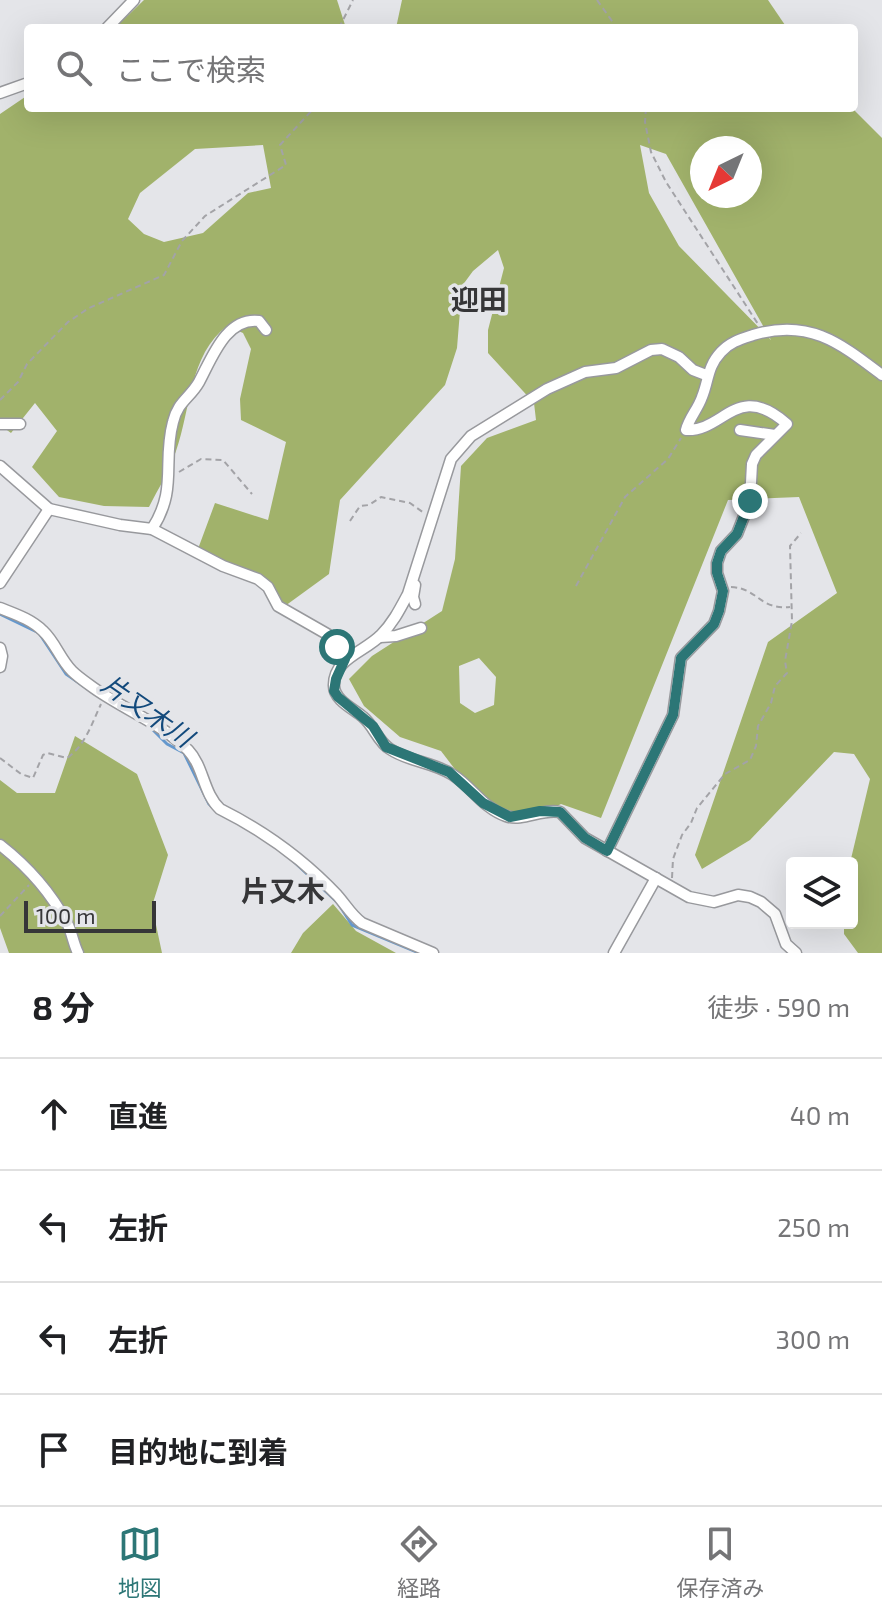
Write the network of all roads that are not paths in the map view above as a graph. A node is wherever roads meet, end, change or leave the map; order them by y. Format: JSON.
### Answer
{"nodes":[{"id":1,"x":134,"y":0,"type":"edge"},
{"id":2,"x":111,"y":24,"type":"edge"},
{"id":3,"x":24,"y":84,"type":"edge"},
{"id":4,"x":0,"y":93,"type":"edge"},
{"id":5,"x":266,"y":330,"type":"dead end"},
{"id":6,"x":706,"y":375,"type":"junction"},
{"id":7,"x":882,"y":375,"type":"edge"},
{"id":8,"x":0,"y":424,"type":"edge"},
{"id":9,"x":20,"y":424,"type":"dead end"},
{"id":10,"x":740,"y":430,"type":"dead end"},
{"id":11,"x":775,"y":435,"type":"junction"},
{"id":12,"x":0,"y":466,"type":"edge"},
{"id":13,"x":49,"y":509,"type":"junction"},
{"id":14,"x":152,"y":529,"type":"junction"},
{"id":15,"x":414,"y":571,"type":"junction"},
{"id":16,"x":0,"y":583,"type":"edge"},
{"id":17,"x":415,"y":604,"type":"dead end"},
{"id":18,"x":0,"y":608,"type":"edge"},
{"id":19,"x":421,"y":628,"type":"dead end"},
{"id":20,"x":380,"y":637,"type":"junction"},
{"id":21,"x":0,"y":648,"type":"edge"},
{"id":22,"x":345,"y":659,"type":"junction"},
{"id":23,"x":0,"y":667,"type":"edge"},
{"id":24,"x":0,"y":845,"type":"edge"},
{"id":25,"x":607,"y":851,"type":"junction"},
{"id":26,"x":656,"y":878,"type":"junction"},
{"id":27,"x":78,"y":953,"type":"edge"},
{"id":28,"x":433,"y":953,"type":"edge"},
{"id":29,"x":614,"y":953,"type":"edge"},
{"id":30,"x":796,"y":953,"type":"edge"}],
"edges":[{"from":1,"to":2,"type":"street"},
{"from":3,"to":4,"type":"street"},
{"from":5,"to":14,"type":"street"},
{"from":6,"to":7,"type":"street"},
{"from":6,"to":11,"type":"street"},
{"from":6,"to":15,"type":"street"},
{"from":8,"to":9,"type":"street"},
{"from":10,"to":11,"type":"street"},
{"from":11,"to":25,"type":"street"},
{"from":12,"to":13,"type":"street"},
{"from":13,"to":14,"type":"street"},
{"from":13,"to":16,"type":"street"},
{"from":14,"to":22,"type":"street"},
{"from":15,"to":17,"type":"street"},
{"from":15,"to":20,"type":"street"},
{"from":18,"to":28,"type":"street"},
{"from":19,"to":20,"type":"street"},
{"from":20,"to":22,"type":"street"},
{"from":21,"to":23,"type":"street"},
{"from":22,"to":25,"type":"street"},
{"from":24,"to":27,"type":"street"},
{"from":25,"to":26,"type":"street"},
{"from":26,"to":29,"type":"street"},
{"from":26,"to":30,"type":"street"}]}
